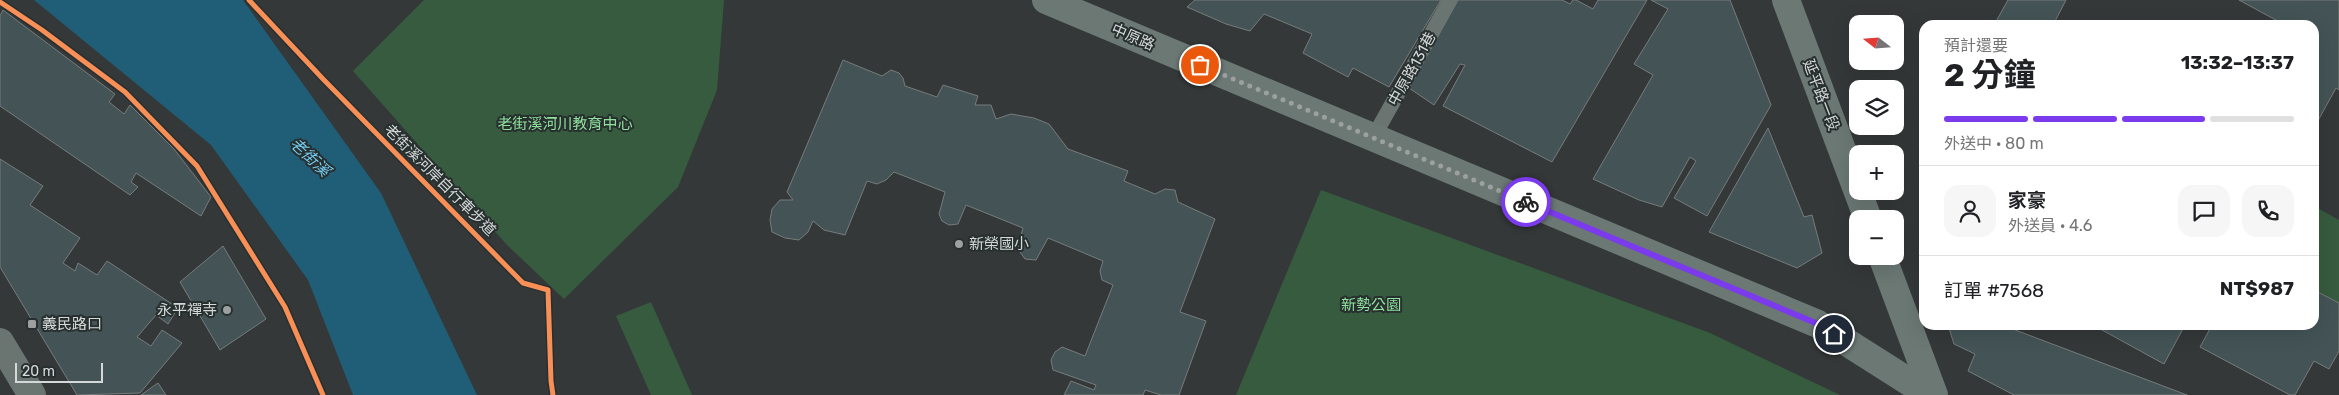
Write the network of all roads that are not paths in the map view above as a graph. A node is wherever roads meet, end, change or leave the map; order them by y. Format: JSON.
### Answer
{"nodes":[{"id":1,"x":1046,"y":0,"type":"edge"},
{"id":2,"x":1450,"y":0,"type":"edge"},
{"id":3,"x":1786,"y":0,"type":"edge"},
{"id":4,"x":1373,"y":138,"type":"junction"},
{"id":5,"x":1865,"y":210,"type":"edge"},
{"id":6,"x":1885,"y":265,"type":"edge"},
{"id":7,"x":0,"y":342,"type":"edge"},
{"id":8,"x":32,"y":395,"type":"edge"},
{"id":9,"x":1930,"y":395,"type":"edge"},
{"id":10,"x":1934,"y":395,"type":"edge"}],
"edges":[{"from":1,"to":4,"type":"main road","name":"中原路"},
{"from":2,"to":4,"type":"lane","name":"中原路131巷"},
{"from":3,"to":5,"type":"main road","name":"延平路一段"},
{"from":4,"to":9,"type":"main road","name":"中原路"},
{"from":6,"to":10,"type":"main road"},
{"from":7,"to":8,"type":"street"}]}
